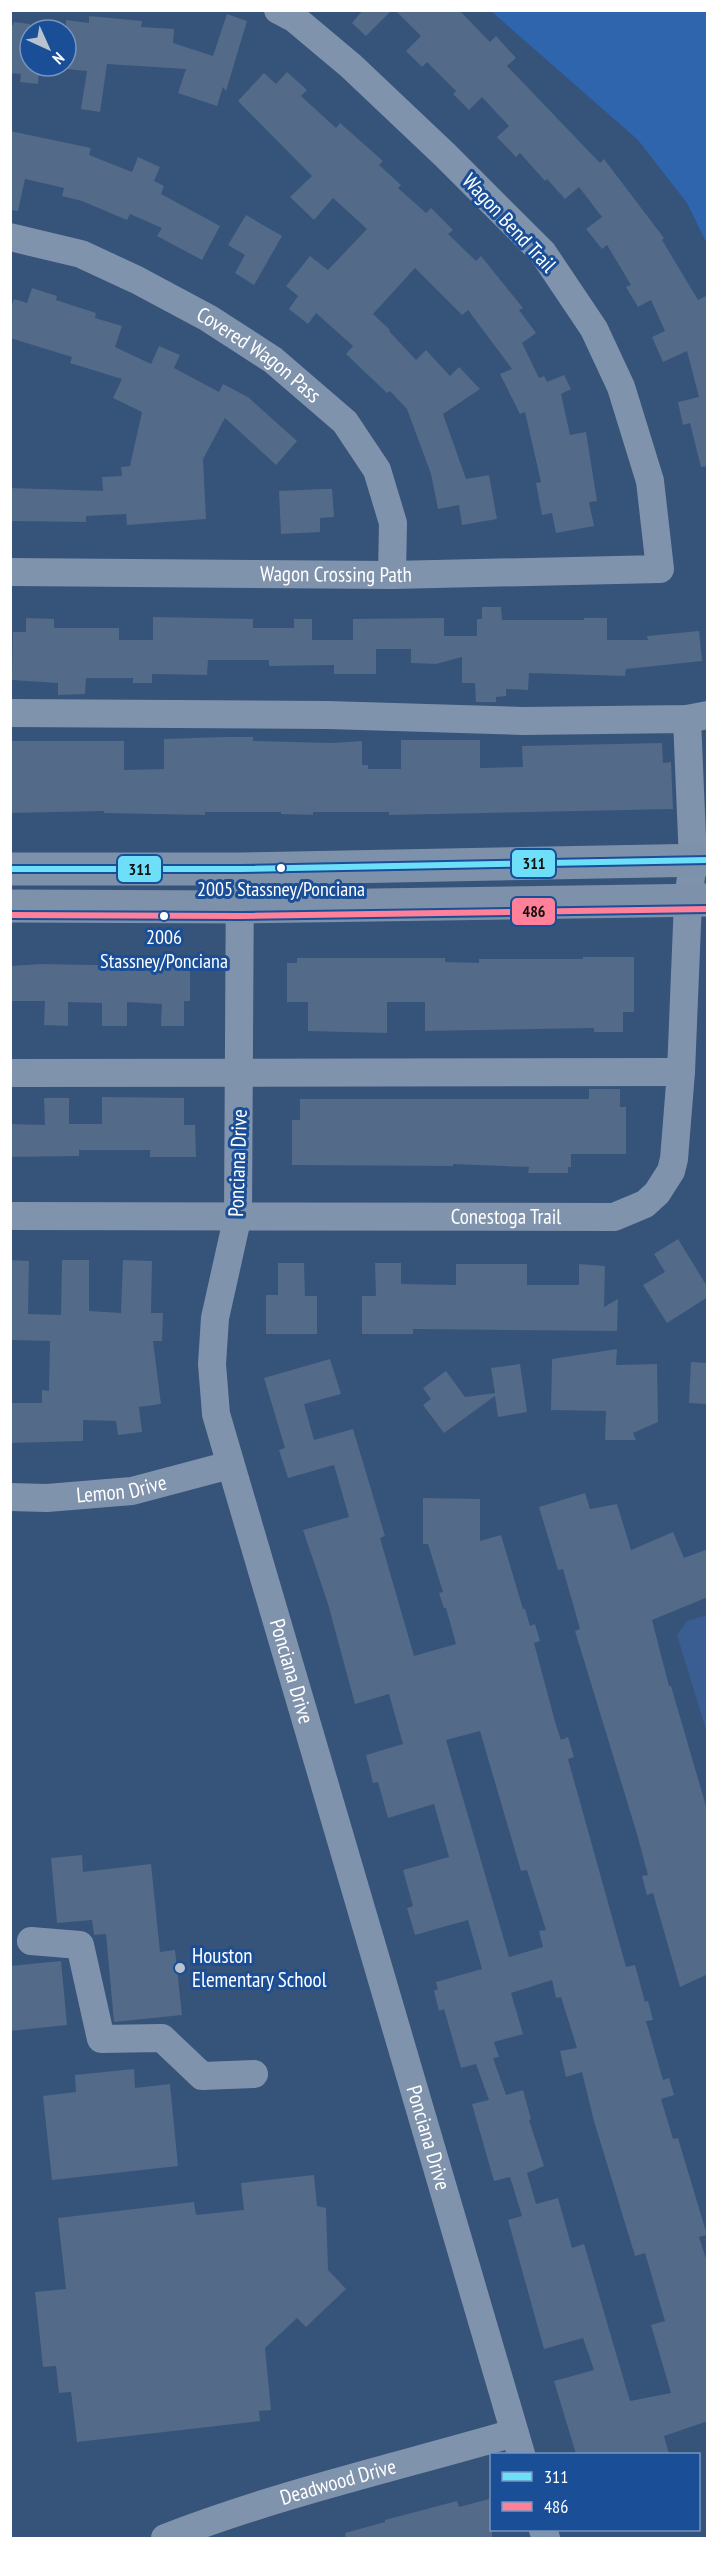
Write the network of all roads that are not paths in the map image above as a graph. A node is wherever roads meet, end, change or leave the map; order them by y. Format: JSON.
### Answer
{"nodes":[{"id":1,"x":278,"y":10,"type":"edge"},
{"id":2,"x":10,"y":237,"type":"edge"},
{"id":3,"x":660,"y":569,"type":"joint"},
{"id":4,"x":10,"y":572,"type":"edge"},
{"id":5,"x":392,"y":575,"type":"junction"},
{"id":6,"x":10,"y":713,"type":"edge"},
{"id":7,"x":697,"y":717,"type":"edge"},
{"id":8,"x":700,"y":861,"type":"edge"},
{"id":9,"x":10,"y":869,"type":"edge"},
{"id":10,"x":240,"y":869,"type":"junction"},
{"id":11,"x":698,"y":900,"type":"edge"},
{"id":12,"x":10,"y":906,"type":"edge"},
{"id":13,"x":241,"y":908,"type":"junction"},
{"id":14,"x":681,"y":1072,"type":"junction"},
{"id":15,"x":10,"y":1073,"type":"edge"},
{"id":16,"x":240,"y":1074,"type":"junction"},
{"id":17,"x":238,"y":1215,"type":"junction"},
{"id":18,"x":10,"y":1216,"type":"edge"},
{"id":19,"x":230,"y":1465,"type":"junction"},
{"id":20,"x":10,"y":1497,"type":"edge"},
{"id":21,"x":31,"y":1941,"type":"dead end"},
{"id":22,"x":254,"y":2074,"type":"dead end"},
{"id":23,"x":518,"y":2444,"type":"edge"},
{"id":24,"x":165,"y":2538,"type":"edge"}],
"edges":[{"from":1,"to":3,"type":"street","name":"Wagon Bend Trail"},
{"from":2,"to":5,"type":"street","name":"Covered Wagon Pass"},
{"from":3,"to":5,"type":"street","name":"Wagon Crossing Path"},
{"from":4,"to":5,"type":"street","name":"Wagon Crossing Path"},
{"from":6,"to":7,"type":"street"},
{"from":7,"to":8,"type":"street","name":"Conestoga Trail"},
{"from":8,"to":10,"type":"main road"},
{"from":8,"to":11,"type":"street","name":"Conestoga Trail"},
{"from":9,"to":10,"type":"main road"},
{"from":10,"to":13,"type":"street","name":"Ponciana Drive"},
{"from":11,"to":13,"type":"main road"},
{"from":11,"to":14,"type":"street","name":"Conestoga Trail"},
{"from":12,"to":13,"type":"main road"},
{"from":13,"to":16,"type":"street","name":"Ponciana Drive"},
{"from":14,"to":16,"type":"street"},
{"from":14,"to":17,"type":"street","name":"Conestoga Trail"},
{"from":15,"to":16,"type":"street"},
{"from":16,"to":17,"type":"street","name":"Ponciana Drive"},
{"from":17,"to":18,"type":"street","name":"Conestoga Trail"},
{"from":17,"to":19,"type":"street","name":"Ponciana Drive"},
{"from":19,"to":20,"type":"street","name":"Lemon Drive"},
{"from":19,"to":23,"type":"street","name":"Ponciana Drive"},
{"from":21,"to":22,"type":"street"},
{"from":23,"to":24,"type":"street","name":"Deadwood Drive"}]}
